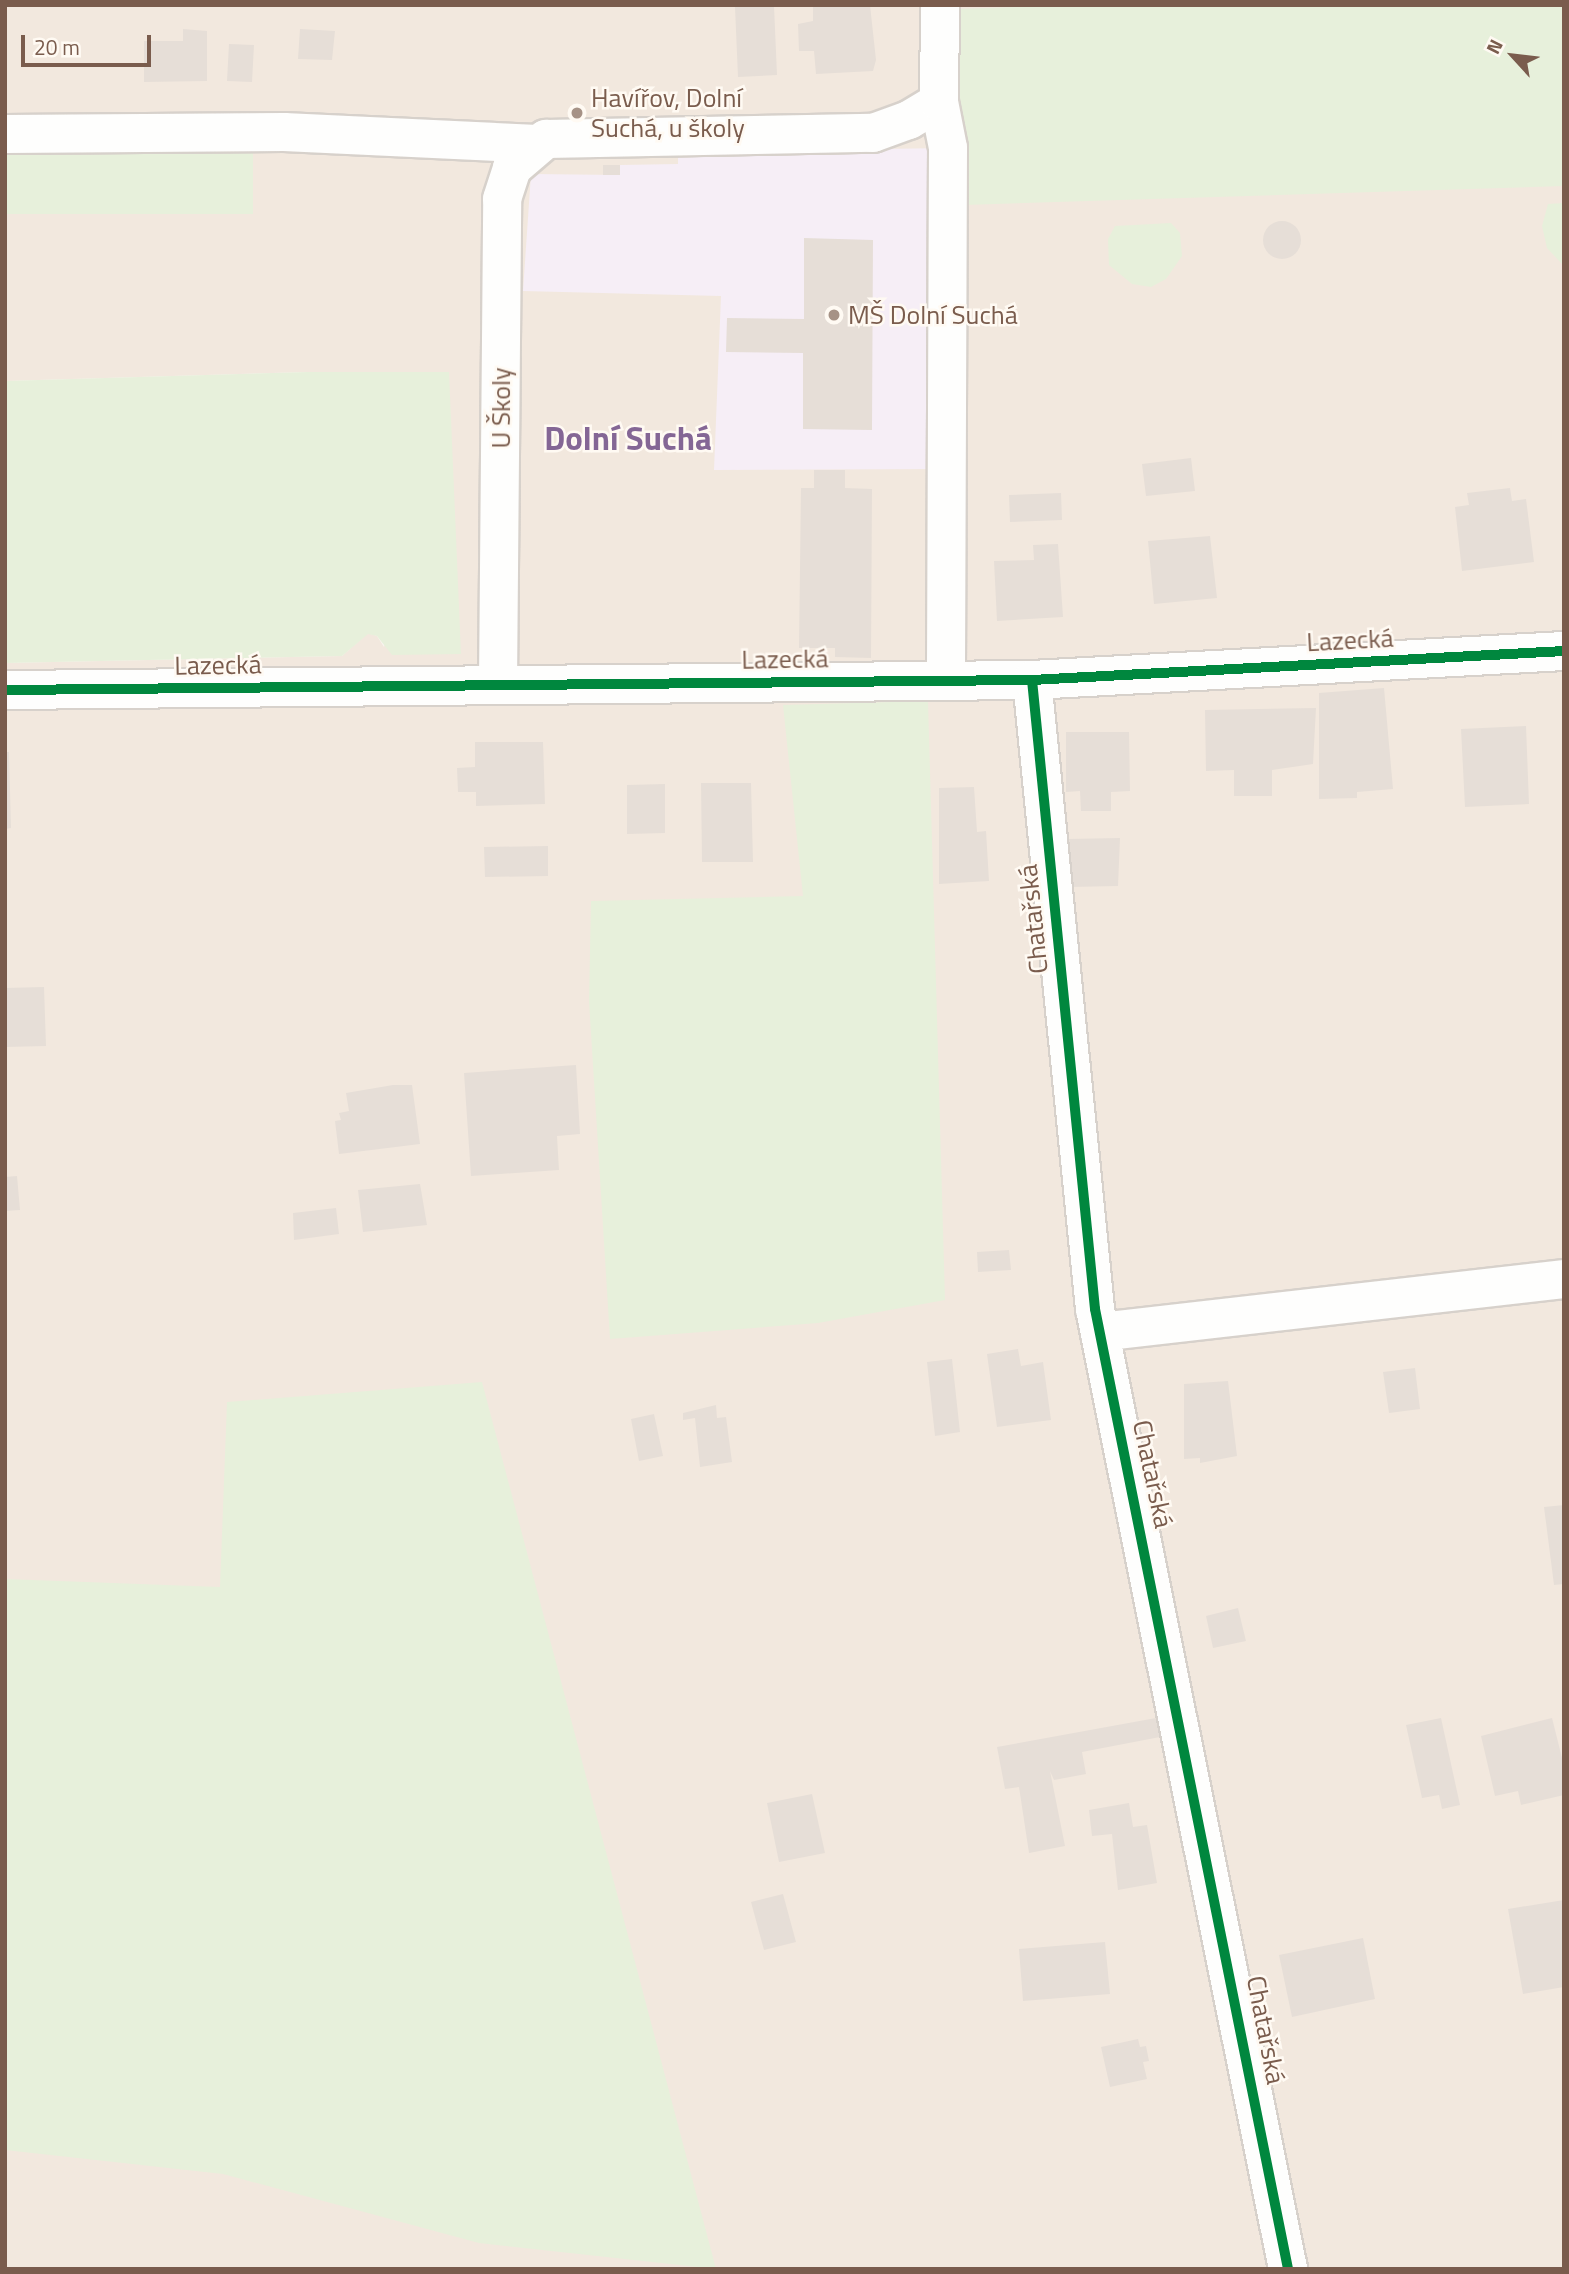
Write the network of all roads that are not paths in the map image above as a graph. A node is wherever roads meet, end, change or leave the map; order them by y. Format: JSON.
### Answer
{"nodes":[{"id":1,"x":940,"y":5,"type":"edge"},
{"id":2,"x":939,"y":102,"type":"junction"},
{"id":3,"x":5,"y":134,"type":"edge"},
{"id":4,"x":537,"y":144,"type":"junction"},
{"id":5,"x":1564,"y":651,"type":"edge"},
{"id":6,"x":946,"y":680,"type":"junction"},
{"id":7,"x":1032,"y":680,"type":"junction"},
{"id":8,"x":498,"y":684,"type":"junction"},
{"id":9,"x":5,"y":690,"type":"edge"},
{"id":10,"x":1564,"y":1279,"type":"edge"},
{"id":11,"x":1100,"y":1332,"type":"junction"},
{"id":12,"x":1288,"y":2269,"type":"edge"}],
"edges":[{"from":1,"to":2,"type":"street"},
{"from":2,"to":4,"type":"street"},
{"from":2,"to":6,"type":"street"},
{"from":3,"to":4,"type":"street"},
{"from":4,"to":8,"type":"street","name":"U Školy"},
{"from":5,"to":7,"type":"street","name":"Lazecká"},
{"from":6,"to":7,"type":"street","name":"Lazecká"},
{"from":6,"to":8,"type":"street","name":"Lazecká"},
{"from":7,"to":11,"type":"street","name":"Chatařská"},
{"from":8,"to":9,"type":"street","name":"Lazecká"},
{"from":10,"to":11,"type":"street"},
{"from":11,"to":12,"type":"street","name":"Chatařská"}]}
